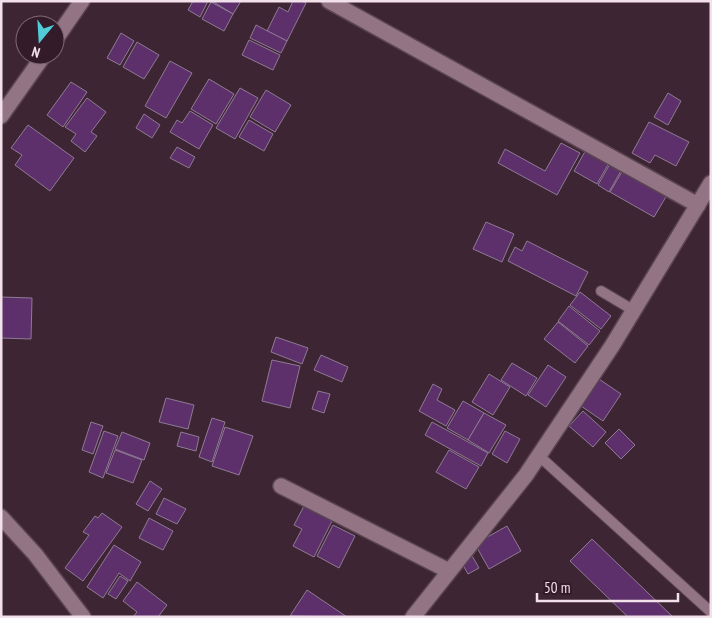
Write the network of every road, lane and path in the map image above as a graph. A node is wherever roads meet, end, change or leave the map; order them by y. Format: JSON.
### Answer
{"nodes":[{"id":1,"x":82,"y":1,"type":"edge"},
{"id":2,"x":328,"y":1,"type":"edge"},
{"id":3,"x":65,"y":26,"type":"edge"},
{"id":4,"x":37,"y":65,"type":"edge"},
{"id":5,"x":1,"y":116,"type":"edge"},
{"id":6,"x":711,"y":183,"type":"edge"},
{"id":7,"x":698,"y":206,"type":"junction"},
{"id":8,"x":601,"y":291,"type":"dead end"},
{"id":9,"x":634,"y":310,"type":"junction"},
{"id":10,"x":538,"y":455,"type":"junction"},
{"id":11,"x":281,"y":486,"type":"dead end"},
{"id":12,"x":1,"y":517,"type":"edge"},
{"id":13,"x":449,"y":571,"type":"junction"},
{"id":14,"x":711,"y":612,"type":"edge"},
{"id":15,"x":83,"y":617,"type":"edge"},
{"id":16,"x":412,"y":617,"type":"edge"}],
"edges":[{"from":1,"to":3,"type":"street"},
{"from":2,"to":7,"type":"street"},
{"from":4,"to":5,"type":"street"},
{"from":6,"to":7,"type":"street"},
{"from":7,"to":9,"type":"street"},
{"from":8,"to":9,"type":"lane"},
{"from":9,"to":10,"type":"street"},
{"from":10,"to":13,"type":"street"},
{"from":10,"to":14,"type":"lane"},
{"from":11,"to":13,"type":"street"},
{"from":12,"to":15,"type":"street"},
{"from":13,"to":16,"type":"street"}]}
